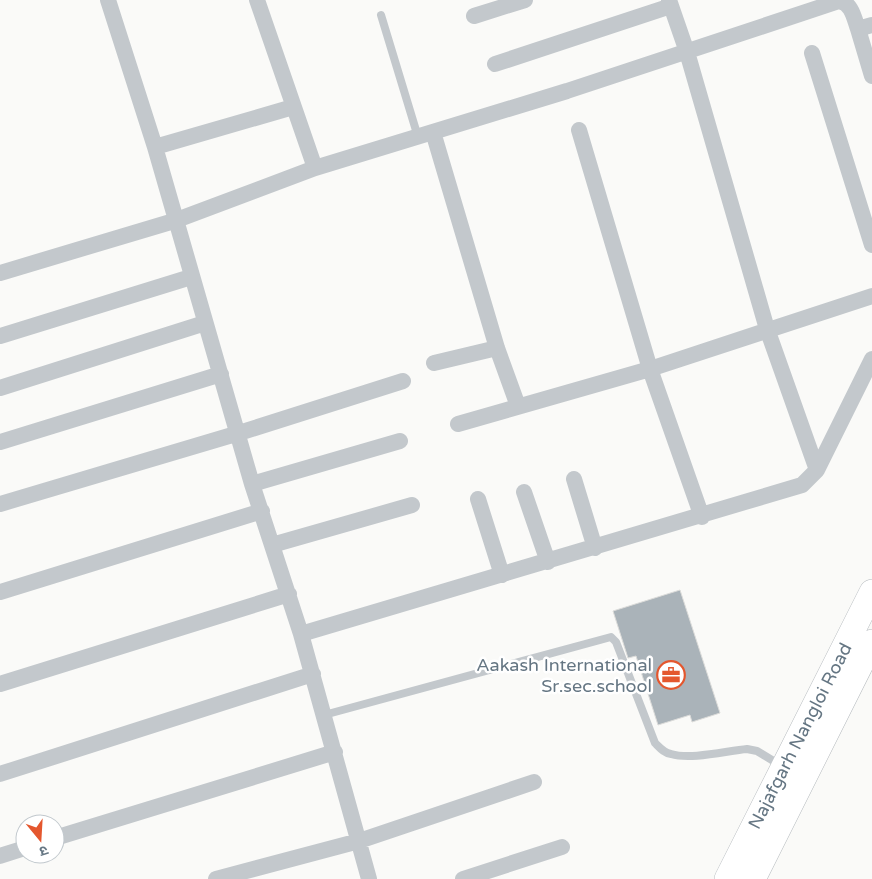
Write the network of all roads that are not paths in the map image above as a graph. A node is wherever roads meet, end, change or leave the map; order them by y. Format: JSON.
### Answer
{"nodes":[{"id":1,"x":108,"y":0,"type":"edge"},
{"id":2,"x":257,"y":0,"type":"edge"},
{"id":3,"x":525,"y":0,"type":"edge"},
{"id":4,"x":670,"y":3,"type":"edge"},
{"id":5,"x":381,"y":15,"type":"dead end"},
{"id":6,"x":474,"y":16,"type":"dead end"},
{"id":7,"x":865,"y":27,"type":"edge"},
{"id":8,"x":687,"y":52,"type":"junction"},
{"id":9,"x":812,"y":53,"type":"dead end"},
{"id":10,"x":495,"y":64,"type":"dead end"},
{"id":11,"x":872,"y":76,"type":"edge"},
{"id":12,"x":293,"y":107,"type":"junction"},
{"id":13,"x":579,"y":130,"type":"dead end"},
{"id":14,"x":426,"y":134,"type":"junction"},
{"id":15,"x":155,"y":148,"type":"junction"},
{"id":16,"x":315,"y":168,"type":"junction"},
{"id":17,"x":174,"y":221,"type":"junction"},
{"id":18,"x":872,"y":244,"type":"edge"},
{"id":19,"x":0,"y":273,"type":"edge"},
{"id":20,"x":191,"y":277,"type":"junction"},
{"id":21,"x":872,"y":296,"type":"edge"},
{"id":22,"x":205,"y":322,"type":"junction"},
{"id":23,"x":767,"y":329,"type":"junction"},
{"id":24,"x":0,"y":336,"type":"edge"},
{"id":25,"x":497,"y":348,"type":"junction"},
{"id":26,"x":872,"y":360,"type":"edge"},
{"id":27,"x":434,"y":363,"type":"dead end"},
{"id":28,"x":650,"y":369,"type":"junction"},
{"id":29,"x":221,"y":374,"type":"junction"},
{"id":30,"x":403,"y":381,"type":"dead end"},
{"id":31,"x":0,"y":388,"type":"edge"},
{"id":32,"x":518,"y":406,"type":"junction"},
{"id":33,"x":458,"y":424,"type":"dead end"},
{"id":34,"x":239,"y":433,"type":"junction"},
{"id":35,"x":400,"y":441,"type":"dead end"},
{"id":36,"x":0,"y":442,"type":"edge"},
{"id":37,"x":817,"y":470,"type":"junction"},
{"id":38,"x":574,"y":479,"type":"dead end"},
{"id":39,"x":252,"y":484,"type":"junction"},
{"id":40,"x":524,"y":492,"type":"dead end"},
{"id":41,"x":478,"y":499,"type":"dead end"},
{"id":42,"x":0,"y":504,"type":"edge"},
{"id":43,"x":412,"y":505,"type":"dead end"},
{"id":44,"x":262,"y":511,"type":"junction"},
{"id":45,"x":702,"y":517,"type":"junction"},
{"id":46,"x":272,"y":545,"type":"junction"},
{"id":47,"x":595,"y":548,"type":"junction"},
{"id":48,"x":548,"y":562,"type":"junction"},
{"id":49,"x":502,"y":575,"type":"junction"},
{"id":50,"x":0,"y":592,"type":"edge"},
{"id":51,"x":872,"y":592,"type":"edge"},
{"id":52,"x":289,"y":594,"type":"junction"},
{"id":53,"x":301,"y":634,"type":"junction"},
{"id":54,"x":872,"y":642,"type":"edge"},
{"id":55,"x":313,"y":674,"type":"junction"},
{"id":56,"x":0,"y":684,"type":"edge"},
{"id":57,"x":324,"y":715,"type":"junction"},
{"id":58,"x":335,"y":752,"type":"junction"},
{"id":59,"x":784,"y":767,"type":"junction"},
{"id":60,"x":0,"y":774,"type":"edge"},
{"id":61,"x":534,"y":782,"type":"dead end"},
{"id":62,"x":766,"y":827,"type":"junction"},
{"id":63,"x":65,"y":835,"type":"edge"},
{"id":64,"x":359,"y":841,"type":"junction"},
{"id":65,"x":562,"y":847,"type":"dead end"},
{"id":66,"x":15,"y":851,"type":"edge"},
{"id":67,"x":0,"y":856,"type":"edge"},
{"id":68,"x":216,"y":879,"type":"edge"},
{"id":69,"x":369,"y":879,"type":"edge"},
{"id":70,"x":463,"y":879,"type":"edge"},
{"id":71,"x":727,"y":879,"type":"edge"},
{"id":72,"x":753,"y":879,"type":"edge"}],
"edges":[{"from":1,"to":15,"type":"street"},
{"from":2,"to":12,"type":"street"},
{"from":3,"to":6,"type":"street"},
{"from":4,"to":8,"type":"street"},
{"from":4,"to":10,"type":"street"},
{"from":5,"to":14,"type":"lane"},
{"from":7,"to":8,"type":"street"},
{"from":7,"to":11,"type":"street"},
{"from":8,"to":14,"type":"street"},
{"from":8,"to":23,"type":"street"},
{"from":9,"to":18,"type":"street"},
{"from":12,"to":15,"type":"street"},
{"from":12,"to":16,"type":"street"},
{"from":13,"to":28,"type":"street"},
{"from":14,"to":16,"type":"street"},
{"from":14,"to":25,"type":"street"},
{"from":15,"to":17,"type":"street"},
{"from":16,"to":17,"type":"street"},
{"from":17,"to":19,"type":"street"},
{"from":17,"to":20,"type":"street"},
{"from":20,"to":22,"type":"street"},
{"from":20,"to":24,"type":"street"},
{"from":21,"to":23,"type":"street"},
{"from":22,"to":29,"type":"street"},
{"from":22,"to":31,"type":"street"},
{"from":23,"to":28,"type":"street"},
{"from":23,"to":37,"type":"street"},
{"from":25,"to":27,"type":"street"},
{"from":25,"to":32,"type":"street"},
{"from":26,"to":37,"type":"street"},
{"from":28,"to":32,"type":"street"},
{"from":28,"to":45,"type":"street"},
{"from":29,"to":34,"type":"street"},
{"from":29,"to":36,"type":"street"},
{"from":30,"to":34,"type":"street"},
{"from":32,"to":33,"type":"street"},
{"from":34,"to":39,"type":"street"},
{"from":34,"to":42,"type":"street"},
{"from":35,"to":39,"type":"street"},
{"from":37,"to":45,"type":"street"},
{"from":38,"to":47,"type":"street"},
{"from":39,"to":44,"type":"street"},
{"from":40,"to":48,"type":"street"},
{"from":41,"to":49,"type":"street"},
{"from":43,"to":46,"type":"street"},
{"from":44,"to":46,"type":"street"},
{"from":44,"to":50,"type":"street"},
{"from":45,"to":47,"type":"street"},
{"from":46,"to":52,"type":"street"},
{"from":47,"to":48,"type":"street"},
{"from":48,"to":49,"type":"street"},
{"from":49,"to":53,"type":"street"},
{"from":51,"to":59,"type":"main road","name":"Najafgarh Nangloi Road"},
{"from":52,"to":53,"type":"street"},
{"from":52,"to":56,"type":"street"},
{"from":53,"to":55,"type":"street"},
{"from":54,"to":62,"type":"main road","name":"Najafgarh Nangloi Road"},
{"from":55,"to":57,"type":"street"},
{"from":55,"to":60,"type":"street"},
{"from":57,"to":58,"type":"street"},
{"from":57,"to":59,"type":"lane"},
{"from":58,"to":63,"type":"street"},
{"from":58,"to":64,"type":"street"},
{"from":59,"to":62,"type":"main road","name":"Najafgarh Nangloi Road"},
{"from":61,"to":64,"type":"street"},
{"from":62,"to":71,"type":"main road","name":"Najafgarh Nangloi Road"},
{"from":62,"to":72,"type":"main road","name":"Najafgarh Nangloi Road"},
{"from":64,"to":68,"type":"street"},
{"from":64,"to":69,"type":"street"},
{"from":65,"to":70,"type":"street"},
{"from":66,"to":67,"type":"street"}]}
